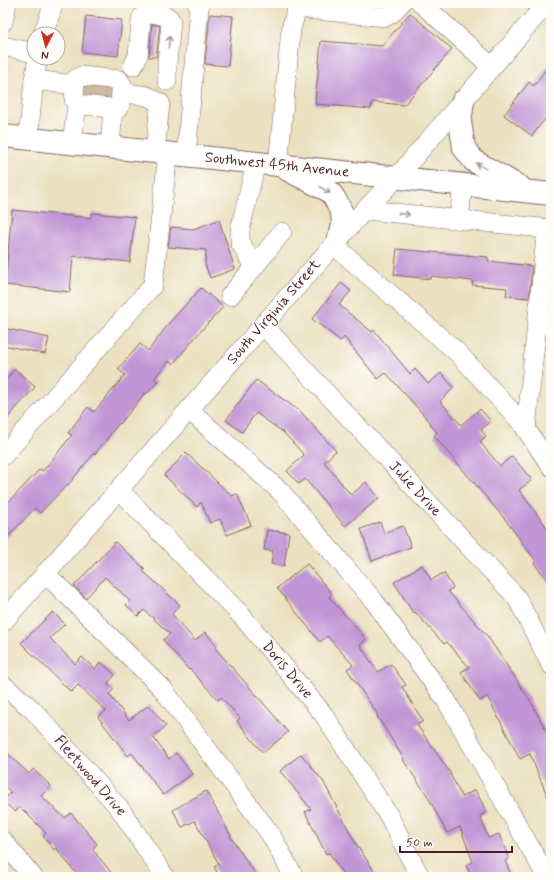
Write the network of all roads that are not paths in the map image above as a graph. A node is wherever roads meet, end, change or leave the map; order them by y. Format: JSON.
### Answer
{"nodes":[{"id":1,"x":7,"y":3,"type":"edge"},
{"id":2,"x":54,"y":3,"type":"edge"},
{"id":3,"x":204,"y":3,"type":"edge"},
{"id":4,"x":401,"y":3,"type":"edge"},
{"id":5,"x":421,"y":3,"type":"edge"},
{"id":6,"x":547,"y":3,"type":"edge"},
{"id":7,"x":297,"y":6,"type":"edge"},
{"id":8,"x":3,"y":22,"type":"edge"},
{"id":9,"x":46,"y":26,"type":"edge"},
{"id":10,"x":3,"y":46,"type":"edge"},
{"id":11,"x":26,"y":50,"type":"edge"},
{"id":12,"x":37,"y":66,"type":"edge"},
{"id":13,"x":133,"y":66,"type":"dead end"},
{"id":14,"x":492,"y":67,"type":"junction"},
{"id":15,"x":34,"y":80,"type":"junction"},
{"id":16,"x":167,"y":81,"type":"dead end"},
{"id":17,"x":98,"y":94,"type":"junction"},
{"id":18,"x":463,"y":101,"type":"junction"},
{"id":19,"x":160,"y":103,"type":"junction"},
{"id":20,"x":190,"y":111,"type":"junction"},
{"id":21,"x":3,"y":136,"type":"edge"},
{"id":22,"x":28,"y":139,"type":"junction"},
{"id":23,"x":72,"y":144,"type":"junction"},
{"id":24,"x":110,"y":148,"type":"junction"},
{"id":25,"x":170,"y":154,"type":"junction"},
{"id":26,"x":256,"y":163,"type":"junction"},
{"id":27,"x":278,"y":165,"type":"junction"},
{"id":28,"x":397,"y":177,"type":"junction"},
{"id":29,"x":463,"y":184,"type":"junction"},
{"id":30,"x":528,"y":191,"type":"junction"},
{"id":31,"x":551,"y":194,"type":"edge"},
{"id":32,"x":366,"y":210,"type":"junction"},
{"id":33,"x":459,"y":219,"type":"junction"},
{"id":34,"x":549,"y":228,"type":"edge"},
{"id":35,"x":282,"y":232,"type":"dead end"},
{"id":36,"x":336,"y":242,"type":"junction"},
{"id":37,"x":254,"y":267,"type":"junction"},
{"id":38,"x":230,"y":296,"type":"dead end"},
{"id":39,"x":263,"y":325,"type":"junction"},
{"id":40,"x":189,"y":410,"type":"junction"},
{"id":41,"x":526,"y":429,"type":"junction"},
{"id":42,"x":3,"y":456,"type":"edge"},
{"id":43,"x":551,"y":466,"type":"edge"},
{"id":44,"x":119,"y":490,"type":"junction"},
{"id":45,"x":45,"y":573,"type":"junction"},
{"id":46,"x":3,"y":622,"type":"edge"},
{"id":47,"x":551,"y":665,"type":"edge"},
{"id":48,"x":3,"y":685,"type":"edge"},
{"id":49,"x":3,"y":841,"type":"edge"},
{"id":50,"x":33,"y":877,"type":"edge"},
{"id":51,"x":165,"y":877,"type":"edge"},
{"id":52,"x":294,"y":877,"type":"edge"},
{"id":53,"x":420,"y":877,"type":"edge"},
{"id":54,"x":547,"y":877,"type":"edge"}],
"edges":[{"from":1,"to":8,"type":"street"},
{"from":2,"to":9,"type":"street"},
{"from":3,"to":20,"type":"street"},
{"from":4,"to":7,"type":"street"},
{"from":5,"to":14,"type":"street"},
{"from":6,"to":14,"type":"street","name":"South Virginia Street"},
{"from":7,"to":27,"type":"street"},
{"from":10,"to":11,"type":"street"},
{"from":12,"to":15,"type":"street"},
{"from":16,"to":13,"type":"street","one_way":true},
{"from":14,"to":18,"type":"street","name":"South Virginia Street"},
{"from":15,"to":17,"type":"street"},
{"from":15,"to":22,"type":"street"},
{"from":17,"to":19,"type":"street"},
{"from":17,"to":23,"type":"street"},
{"from":17,"to":24,"type":"street"},
{"from":18,"to":28,"type":"street","name":"South Virginia Street"},
{"from":30,"to":18,"type":"main road","one_way":true},
{"from":19,"to":20,"type":"street"},
{"from":19,"to":25,"type":"street"},
{"from":20,"to":25,"type":"street"},
{"from":21,"to":22,"type":"main road","name":"Southwest 45th Avenue"},
{"from":22,"to":23,"type":"main road","name":"Southwest 45th Avenue"},
{"from":23,"to":24,"type":"main road","name":"Southwest 45th Avenue"},
{"from":24,"to":25,"type":"main road","name":"Southwest 45th Avenue"},
{"from":25,"to":26,"type":"main road","name":"Southwest 45th Avenue"},
{"from":25,"to":42,"type":"street"},
{"from":26,"to":27,"type":"main road","name":"Southwest 45th Avenue"},
{"from":26,"to":37,"type":"street"},
{"from":27,"to":28,"type":"main road","name":"Southwest 45th Avenue"},
{"from":27,"to":36,"type":"main road","one_way":true},
{"from":28,"to":29,"type":"main road","name":"Southwest 45th Avenue"},
{"from":28,"to":32,"type":"street","name":"South Virginia Street"},
{"from":29,"to":30,"type":"main road","name":"Southwest 45th Avenue"},
{"from":29,"to":33,"type":"street"},
{"from":30,"to":31,"type":"main road","name":"Southwest 45th Avenue"},
{"from":32,"to":33,"type":"street","one_way":true},
{"from":32,"to":36,"type":"street","name":"South Virginia Street"},
{"from":33,"to":34,"type":"street"},
{"from":34,"to":41,"type":"street"},
{"from":35,"to":37,"type":"street"},
{"from":36,"to":39,"type":"street","name":"South Virginia Street"},
{"from":36,"to":41,"type":"street"},
{"from":37,"to":38,"type":"street"},
{"from":39,"to":40,"type":"street","name":"South Virginia Street"},
{"from":39,"to":47,"type":"street","name":"Julie Drive"},
{"from":40,"to":44,"type":"street","name":"South Virginia Street"},
{"from":40,"to":54,"type":"street"},
{"from":41,"to":43,"type":"street"},
{"from":44,"to":45,"type":"street","name":"South Virginia Street"},
{"from":44,"to":53,"type":"street","name":"Doris Drive"},
{"from":45,"to":46,"type":"street","name":"South Virginia Street"},
{"from":45,"to":52,"type":"street"},
{"from":48,"to":51,"type":"street","name":"Fleetwood Drive"},
{"from":49,"to":50,"type":"street"}]}
